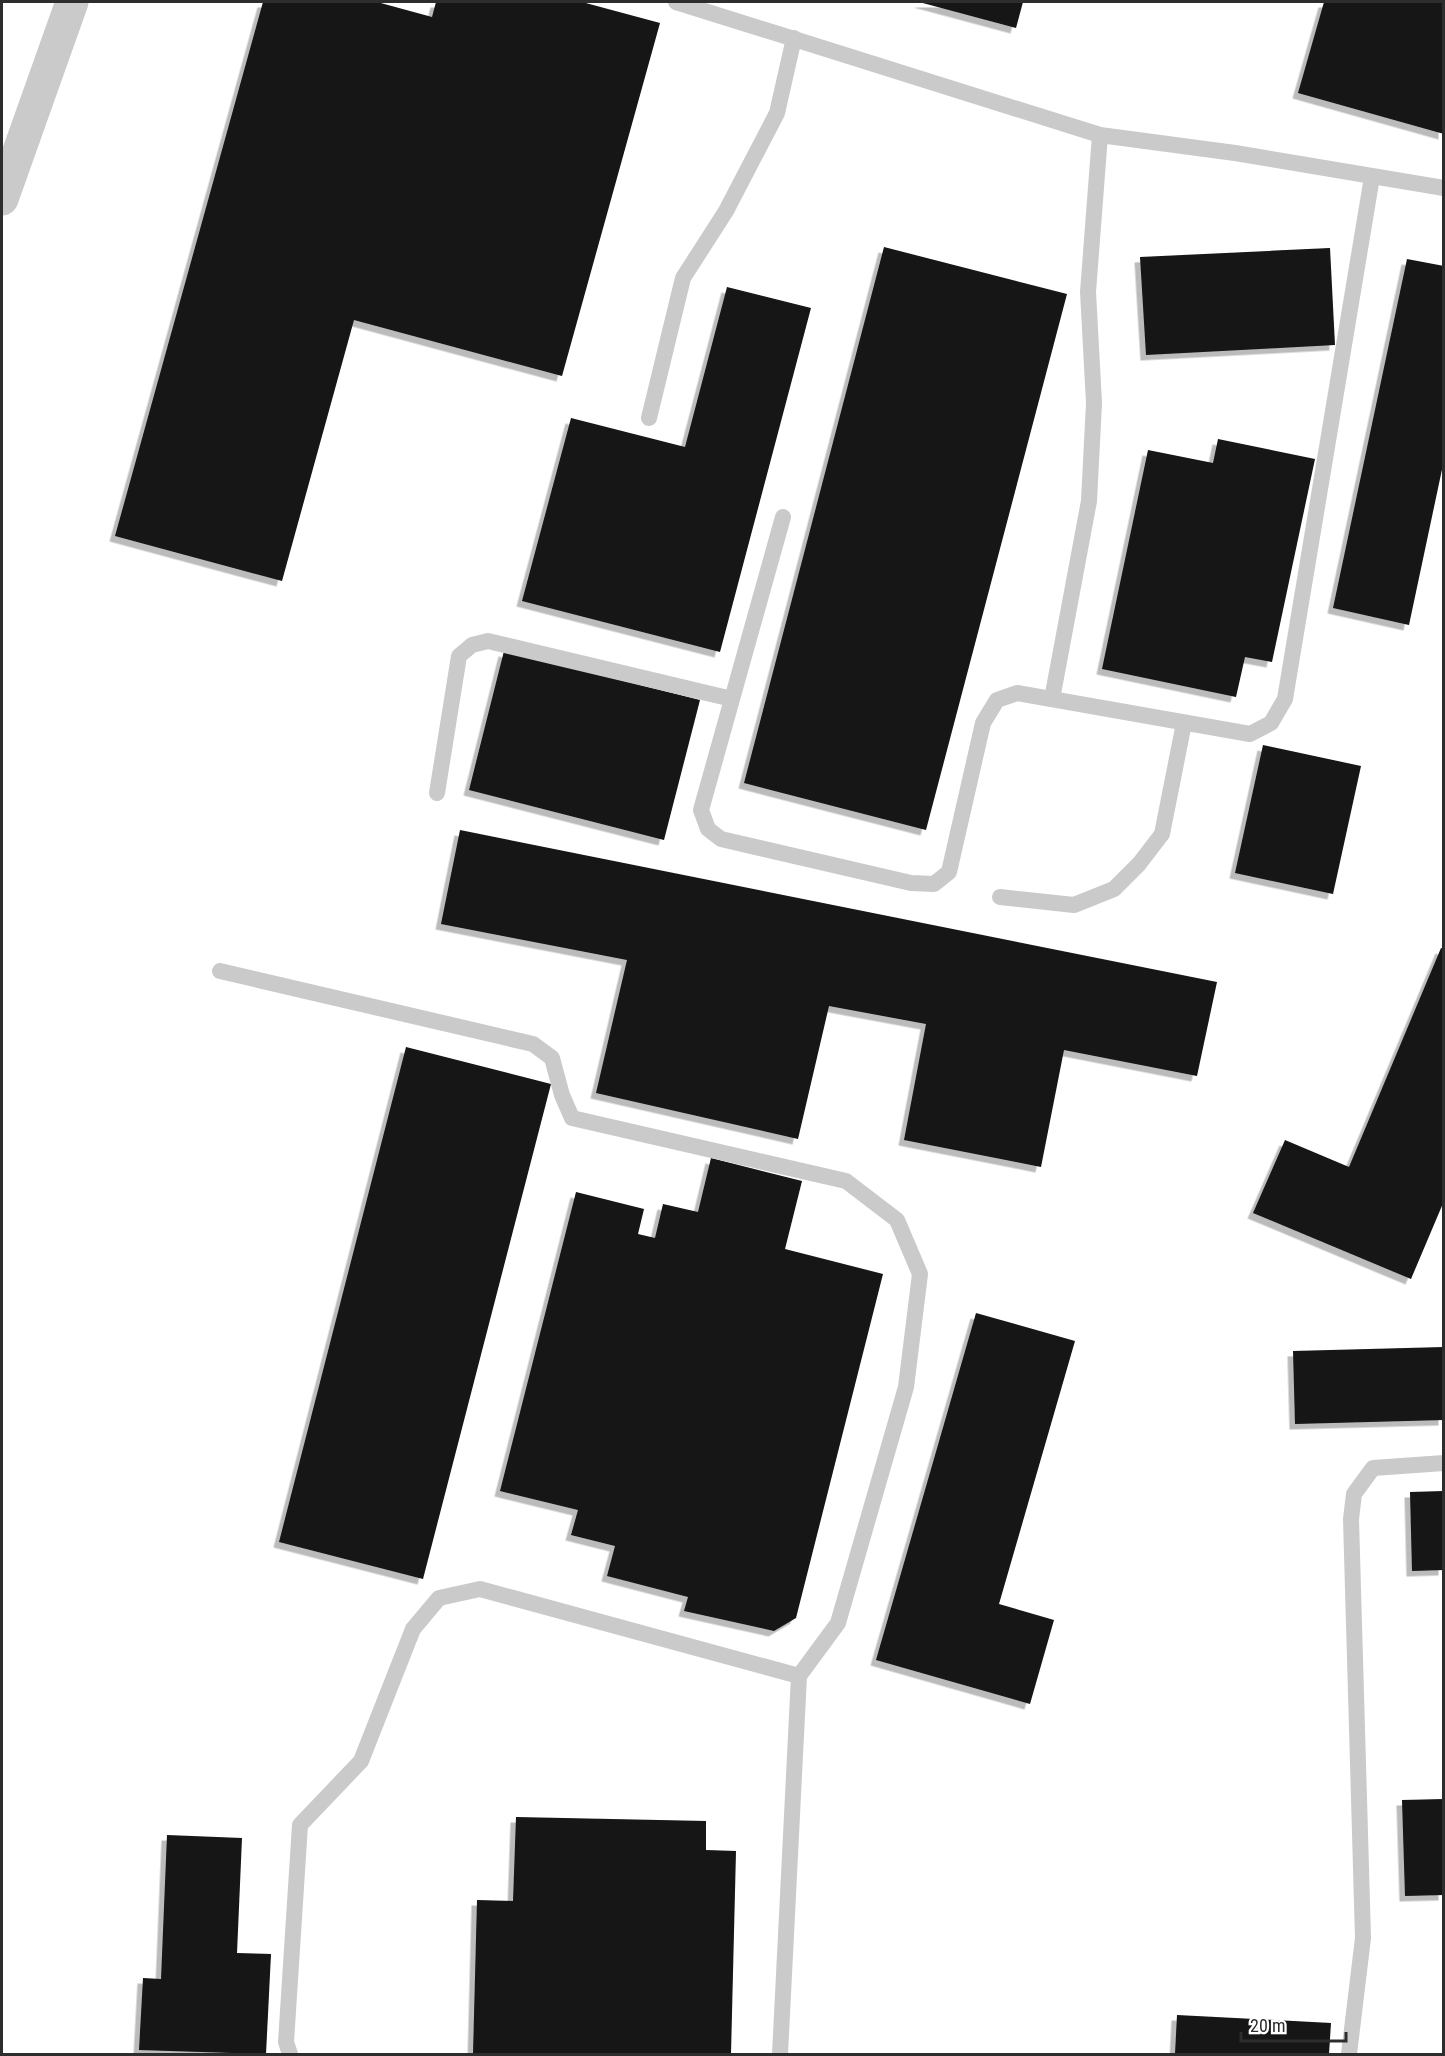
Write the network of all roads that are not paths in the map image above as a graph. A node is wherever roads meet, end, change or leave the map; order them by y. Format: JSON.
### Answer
{"nodes":[{"id":1,"x":72,"y":2,"type":"edge"},
{"id":2,"x":676,"y":2,"type":"edge"},
{"id":3,"x":794,"y":38,"type":"junction"},
{"id":4,"x":1100,"y":135,"type":"junction"},
{"id":5,"x":1372,"y":177,"type":"junction"},
{"id":6,"x":1443,"y":188,"type":"edge"},
{"id":7,"x":2,"y":200,"type":"edge"},
{"id":8,"x":649,"y":418,"type":"dead end"},
{"id":9,"x":783,"y":517,"type":"dead end"},
{"id":10,"x":732,"y":699,"type":"junction"},
{"id":11,"x":1052,"y":699,"type":"junction"},
{"id":12,"x":1184,"y":723,"type":"junction"},
{"id":13,"x":436,"y":793,"type":"dead end"},
{"id":14,"x":1000,"y":897,"type":"dead end"},
{"id":15,"x":220,"y":971,"type":"dead end"},
{"id":16,"x":1443,"y":1463,"type":"edge"},
{"id":17,"x":799,"y":1676,"type":"junction"},
{"id":18,"x":290,"y":2055,"type":"edge"},
{"id":19,"x":780,"y":2055,"type":"edge"},
{"id":20,"x":1349,"y":2055,"type":"edge"}],
"edges":[{"from":1,"to":7,"type":"street"},
{"from":2,"to":3,"type":"lane"},
{"from":3,"to":4,"type":"lane"},
{"from":3,"to":8,"type":"lane"},
{"from":4,"to":5,"type":"lane"},
{"from":4,"to":11,"type":"lane"},
{"from":5,"to":6,"type":"lane"},
{"from":5,"to":12,"type":"lane"},
{"from":9,"to":10,"type":"lane"},
{"from":10,"to":11,"type":"lane"},
{"from":10,"to":13,"type":"lane"},
{"from":11,"to":12,"type":"lane"},
{"from":12,"to":14,"type":"lane"},
{"from":15,"to":17,"type":"lane"},
{"from":16,"to":20,"type":"lane"},
{"from":17,"to":18,"type":"lane"},
{"from":17,"to":19,"type":"lane"}]}
